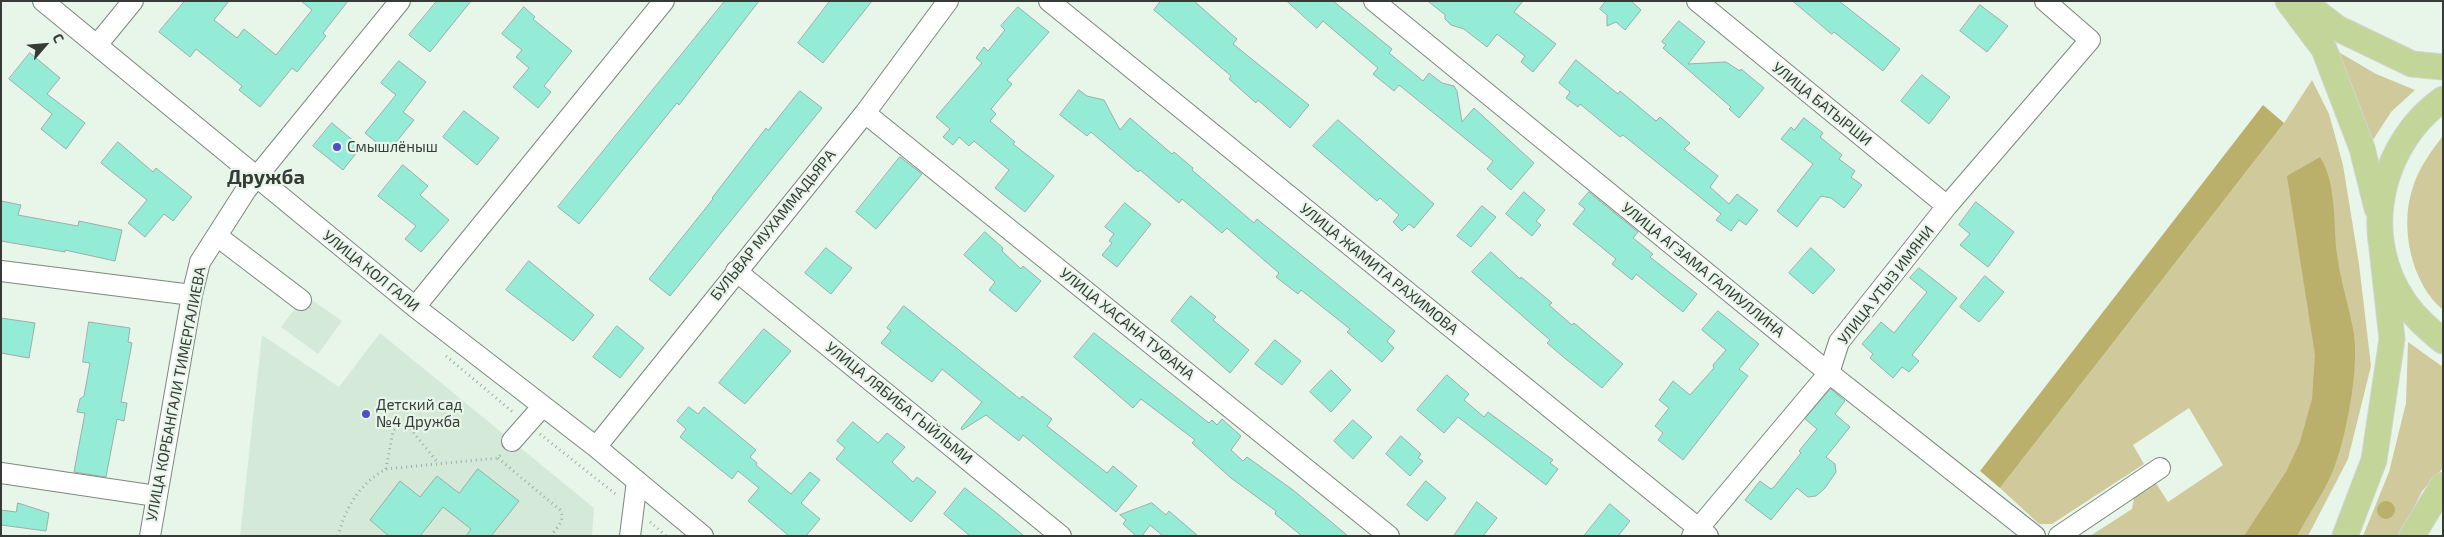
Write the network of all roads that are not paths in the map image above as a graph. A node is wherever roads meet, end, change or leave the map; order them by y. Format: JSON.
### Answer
{"nodes":[{"id":1,"x":43,"y":1,"type":"edge"},
{"id":2,"x":133,"y":1,"type":"edge"},
{"id":3,"x":400,"y":1,"type":"edge"},
{"id":4,"x":664,"y":1,"type":"edge"},
{"id":5,"x":948,"y":1,"type":"edge"},
{"id":6,"x":1050,"y":1,"type":"edge"},
{"id":7,"x":1374,"y":1,"type":"edge"},
{"id":8,"x":1696,"y":1,"type":"edge"},
{"id":9,"x":2045,"y":1,"type":"edge"},
{"id":10,"x":2288,"y":1,"type":"edge"},
{"id":11,"x":2302,"y":1,"type":"edge"},
{"id":12,"x":97,"y":46,"type":"junction"},
{"id":13,"x":2443,"y":68,"type":"edge"},
{"id":14,"x":2443,"y":99,"type":"edge"},
{"id":15,"x":865,"y":113,"type":"junction"},
{"id":16,"x":257,"y":178,"type":"junction"},
{"id":17,"x":1947,"y":206,"type":"junction"},
{"id":18,"x":2379,"y":219,"type":"junction"},
{"id":19,"x":217,"y":236,"type":"junction"},
{"id":20,"x":2382,"y":249,"type":"junction"},
{"id":21,"x":1,"y":271,"type":"edge"},
{"id":22,"x":736,"y":271,"type":"junction"},
{"id":23,"x":192,"y":294,"type":"junction"},
{"id":24,"x":301,"y":300,"type":"dead end"},
{"id":25,"x":415,"y":307,"type":"junction"},
{"id":26,"x":2443,"y":341,"type":"edge"},
{"id":27,"x":1830,"y":373,"type":"junction"},
{"id":28,"x":542,"y":407,"type":"junction"},
{"id":29,"x":512,"y":441,"type":"road end"},
{"id":30,"x":596,"y":447,"type":"junction"},
{"id":31,"x":2160,"y":468,"type":"dead end"},
{"id":32,"x":1,"y":473,"type":"edge"},
{"id":33,"x":637,"y":481,"type":"junction"},
{"id":34,"x":2443,"y":485,"type":"edge"},
{"id":35,"x":156,"y":496,"type":"junction"},
{"id":36,"x":1699,"y":533,"type":"edge"},
{"id":37,"x":2345,"y":535,"type":"edge"},
{"id":38,"x":150,"y":536,"type":"edge"},
{"id":39,"x":630,"y":536,"type":"edge"},
{"id":40,"x":702,"y":536,"type":"edge"},
{"id":41,"x":1061,"y":536,"type":"edge"},
{"id":42,"x":1389,"y":536,"type":"edge"},
{"id":43,"x":2035,"y":536,"type":"edge"},
{"id":44,"x":2059,"y":536,"type":"edge"},
{"id":45,"x":2412,"y":536,"type":"edge"}],
"edges":[{"from":1,"to":12,"type":"street","name":"УЛИЦА КОЛ ГАЛИ"},
{"from":2,"to":12,"type":"street"},
{"from":3,"to":16,"type":"street","name":"УЛИЦА КОРБАНГАЛИ ТИМЕРГАЛИЕВА"},
{"from":4,"to":25,"type":"street"},
{"from":5,"to":15,"type":"street","name":"БУЛЬВАР МУХАММАДЬЯРА"},
{"from":6,"to":36,"type":"street","name":"УЛИЦА ЖАМИТА РАХИМОВА"},
{"from":7,"to":27,"type":"street","name":"УЛИЦА АГЗАМА ГАЛИУЛЛИНА"},
{"from":8,"to":17,"type":"street","name":"УЛИЦА БАТЫРШИ"},
{"from":9,"to":17,"type":"street","name":"УЛИЦА УТЫЗ ИМЯНИ"},
{"from":10,"to":18,"type":"main road"},
{"from":11,"to":13,"type":"main road"},
{"from":12,"to":16,"type":"street","name":"УЛИЦА КОЛ ГАЛИ"},
{"from":14,"to":18,"type":"main road"},
{"from":15,"to":22,"type":"street","name":"БУЛЬВАР МУХАММАДЬЯРА"},
{"from":15,"to":42,"type":"street","name":"УЛИЦА ХАСАНА ТУФАНА"},
{"from":16,"to":19,"type":"street","name":"УЛИЦА КОРБАНГАЛИ ТИМЕРГАЛИЕВА"},
{"from":16,"to":25,"type":"street","name":"УЛИЦА КОЛ ГАЛИ"},
{"from":17,"to":27,"type":"street","name":"УЛИЦА УТЫЗ ИМЯНИ"},
{"from":18,"to":20,"type":"main road"},
{"from":19,"to":23,"type":"street","name":"УЛИЦА КОРБАНГАЛИ ТИМЕРГАЛИЕВА"},
{"from":19,"to":24,"type":"street"},
{"from":20,"to":26,"type":"main road"},
{"from":20,"to":37,"type":"main road"},
{"from":21,"to":23,"type":"street"},
{"from":22,"to":30,"type":"street","name":"БУЛЬВАР МУХАММАДЬЯРА"},
{"from":22,"to":41,"type":"street","name":"УЛИЦА ЛЯБИБА ГЫЙЛЬМИ"},
{"from":23,"to":35,"type":"street","name":"УЛИЦА КОРБАНГАЛИ ТИМЕРГАЛИЕВА"},
{"from":25,"to":28,"type":"street","name":"УЛИЦА КОЛ ГАЛИ"},
{"from":27,"to":36,"type":"street","name":"УЛИЦА УТЫЗ ИМЯНИ"},
{"from":27,"to":43,"type":"street","name":"УЛИЦА АГЗАМА ГАЛИУЛЛИНА"},
{"from":28,"to":29,"type":"street"},
{"from":28,"to":30,"type":"street","name":"УЛИЦА КОЛ ГАЛИ"},
{"from":30,"to":33,"type":"street","name":"УЛИЦА КОЛ ГАЛИ"},
{"from":31,"to":44,"type":"street"},
{"from":32,"to":35,"type":"street"},
{"from":33,"to":39,"type":"street"},
{"from":33,"to":40,"type":"street","name":"УЛИЦА КОЛ ГАЛИ"},
{"from":34,"to":45,"type":"main road"},
{"from":35,"to":38,"type":"street","name":"УЛИЦА КОРБАНГАЛИ ТИМЕРГАЛИЕВА"}]}
